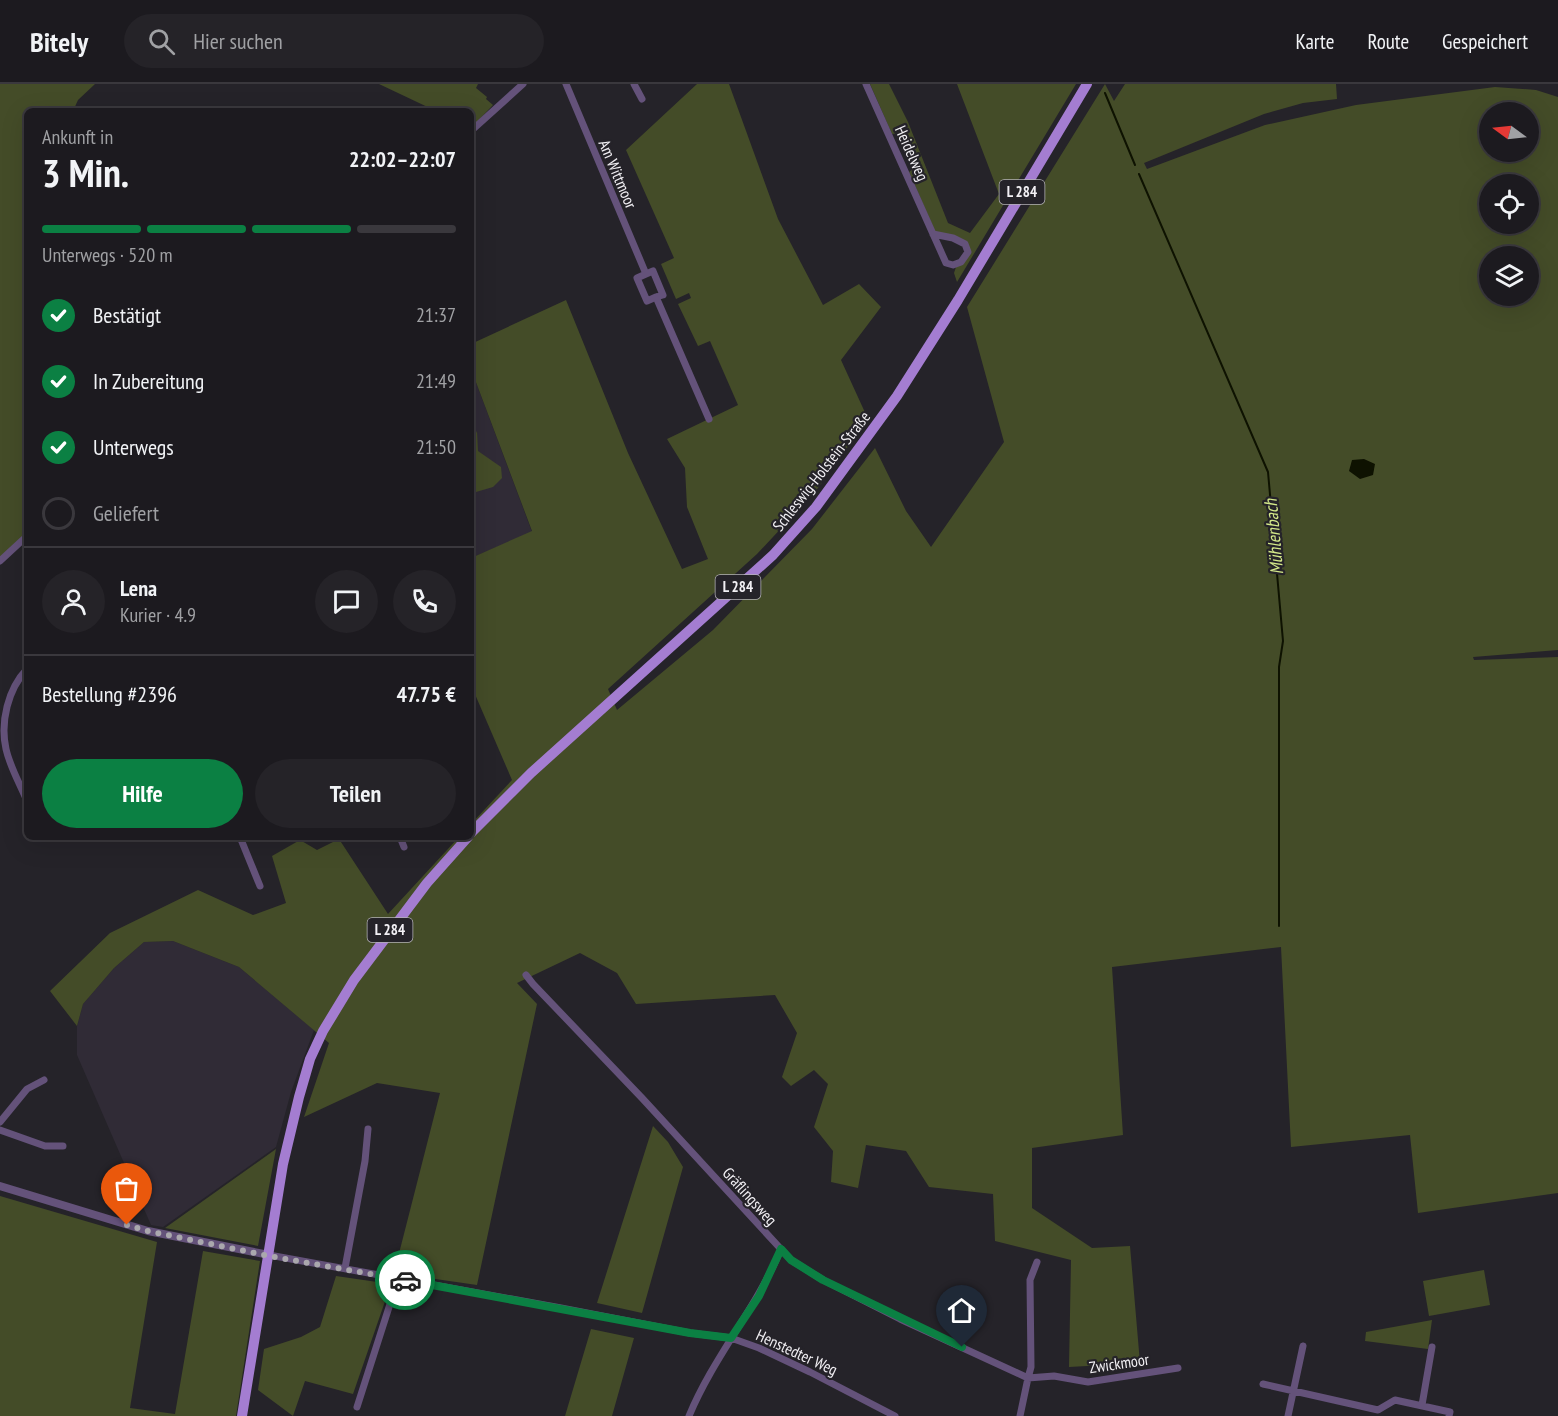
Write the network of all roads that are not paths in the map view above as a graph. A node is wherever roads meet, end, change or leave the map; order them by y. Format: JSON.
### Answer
{"nodes":[{"id":1,"x":523,"y":84,"type":"edge"},
{"id":2,"x":566,"y":84,"type":"edge"},
{"id":3,"x":634,"y":84,"type":"edge"},
{"id":4,"x":866,"y":84,"type":"edge"},
{"id":5,"x":1087,"y":84,"type":"edge"},
{"id":6,"x":642,"y":99,"type":"dead end"},
{"id":7,"x":474,"y":128,"type":"edge"},
{"id":8,"x":933,"y":234,"type":"junction"},
{"id":9,"x":646,"y":274,"type":"junction"},
{"id":10,"x":656,"y":297,"type":"junction"},
{"id":11,"x":709,"y":419,"type":"dead end"},
{"id":12,"x":24,"y":539,"type":"edge"},
{"id":13,"x":0,"y":561,"type":"edge"},
{"id":14,"x":24,"y":673,"type":"edge"},
{"id":15,"x":24,"y":794,"type":"edge"},
{"id":16,"x":474,"y":830,"type":"edge"},
{"id":17,"x":241,"y":840,"type":"edge"},
{"id":18,"x":401,"y":840,"type":"edge"},
{"id":19,"x":465,"y":840,"type":"edge"},
{"id":20,"x":404,"y":848,"type":"dead end"},
{"id":21,"x":260,"y":886,"type":"dead end"},
{"id":22,"x":526,"y":975,"type":"dead end"},
{"id":23,"x":44,"y":1080,"type":"dead end"},
{"id":24,"x":0,"y":1122,"type":"edge"},
{"id":25,"x":368,"y":1129,"type":"dead end"},
{"id":26,"x":0,"y":1130,"type":"edge"},
{"id":27,"x":63,"y":1146,"type":"dead end"},
{"id":28,"x":0,"y":1186,"type":"edge"},
{"id":29,"x":781,"y":1249,"type":"junction"},
{"id":30,"x":269,"y":1256,"type":"junction"},
{"id":31,"x":1037,"y":1262,"type":"dead end"},
{"id":32,"x":345,"y":1268,"type":"junction"},
{"id":33,"x":398,"y":1279,"type":"junction"},
{"id":34,"x":731,"y":1338,"type":"junction"},
{"id":35,"x":1303,"y":1346,"type":"dead end"},
{"id":36,"x":1432,"y":1347,"type":"dead end"},
{"id":37,"x":1178,"y":1368,"type":"dead end"},
{"id":38,"x":1028,"y":1378,"type":"junction"},
{"id":39,"x":1263,"y":1384,"type":"dead end"},
{"id":40,"x":1293,"y":1390,"type":"junction"},
{"id":41,"x":1422,"y":1405,"type":"junction"},
{"id":42,"x":357,"y":1407,"type":"dead end"},
{"id":43,"x":242,"y":1416,"type":"edge"},
{"id":44,"x":689,"y":1416,"type":"edge"},
{"id":45,"x":893,"y":1416,"type":"edge"},
{"id":46,"x":1020,"y":1416,"type":"edge"},
{"id":47,"x":1288,"y":1416,"type":"edge"},
{"id":48,"x":1449,"y":1416,"type":"edge"}],
"edges":[{"from":1,"to":7,"type":"street"},
{"from":2,"to":9,"type":"street","name":"Am Wittmoor"},
{"from":3,"to":6,"type":"street"},
{"from":4,"to":8,"type":"street","name":"Heidelweg"},
{"from":5,"to":16,"type":"main road","name":"Schleswig-Holstein-Straße","number":"L 284"},
{"from":8,"to":8,"type":"street","name":"Heidelweg"},
{"from":9,"to":10,"type":"street","name":"Am Wittmoor"},
{"from":9,"to":10,"type":"street","name":"Am Wittmoor"},
{"from":10,"to":11,"type":"street","name":"Am Wittmoor"},
{"from":12,"to":13,"type":"street"},
{"from":14,"to":15,"type":"street"},
{"from":17,"to":21,"type":"street"},
{"from":18,"to":20,"type":"street"},
{"from":19,"to":30,"type":"main road","number":"L 284"},
{"from":22,"to":29,"type":"street","name":"Gräflingsweg"},
{"from":23,"to":24,"type":"street"},
{"from":25,"to":32,"type":"street"},
{"from":26,"to":27,"type":"street"},
{"from":28,"to":30,"type":"street"},
{"from":29,"to":34,"type":"street"},
{"from":29,"to":38,"type":"street","name":"Gräflingsweg"},
{"from":30,"to":32,"type":"street","name":"Henstedter Weg"},
{"from":30,"to":43,"type":"main road","number":"L 284"},
{"from":31,"to":38,"type":"street"},
{"from":32,"to":33,"type":"street","name":"Henstedter Weg"},
{"from":33,"to":34,"type":"street","name":"Henstedter Weg"},
{"from":33,"to":42,"type":"street"},
{"from":34,"to":44,"type":"street"},
{"from":34,"to":45,"type":"street","name":"Henstedter Weg"},
{"from":35,"to":40,"type":"street"},
{"from":36,"to":41,"type":"street"},
{"from":37,"to":38,"type":"street","name":"Zwickmoor"},
{"from":38,"to":46,"type":"street"},
{"from":39,"to":40,"type":"street"},
{"from":40,"to":41,"type":"street"},
{"from":40,"to":47,"type":"street"},
{"from":41,"to":48,"type":"street"}]}
